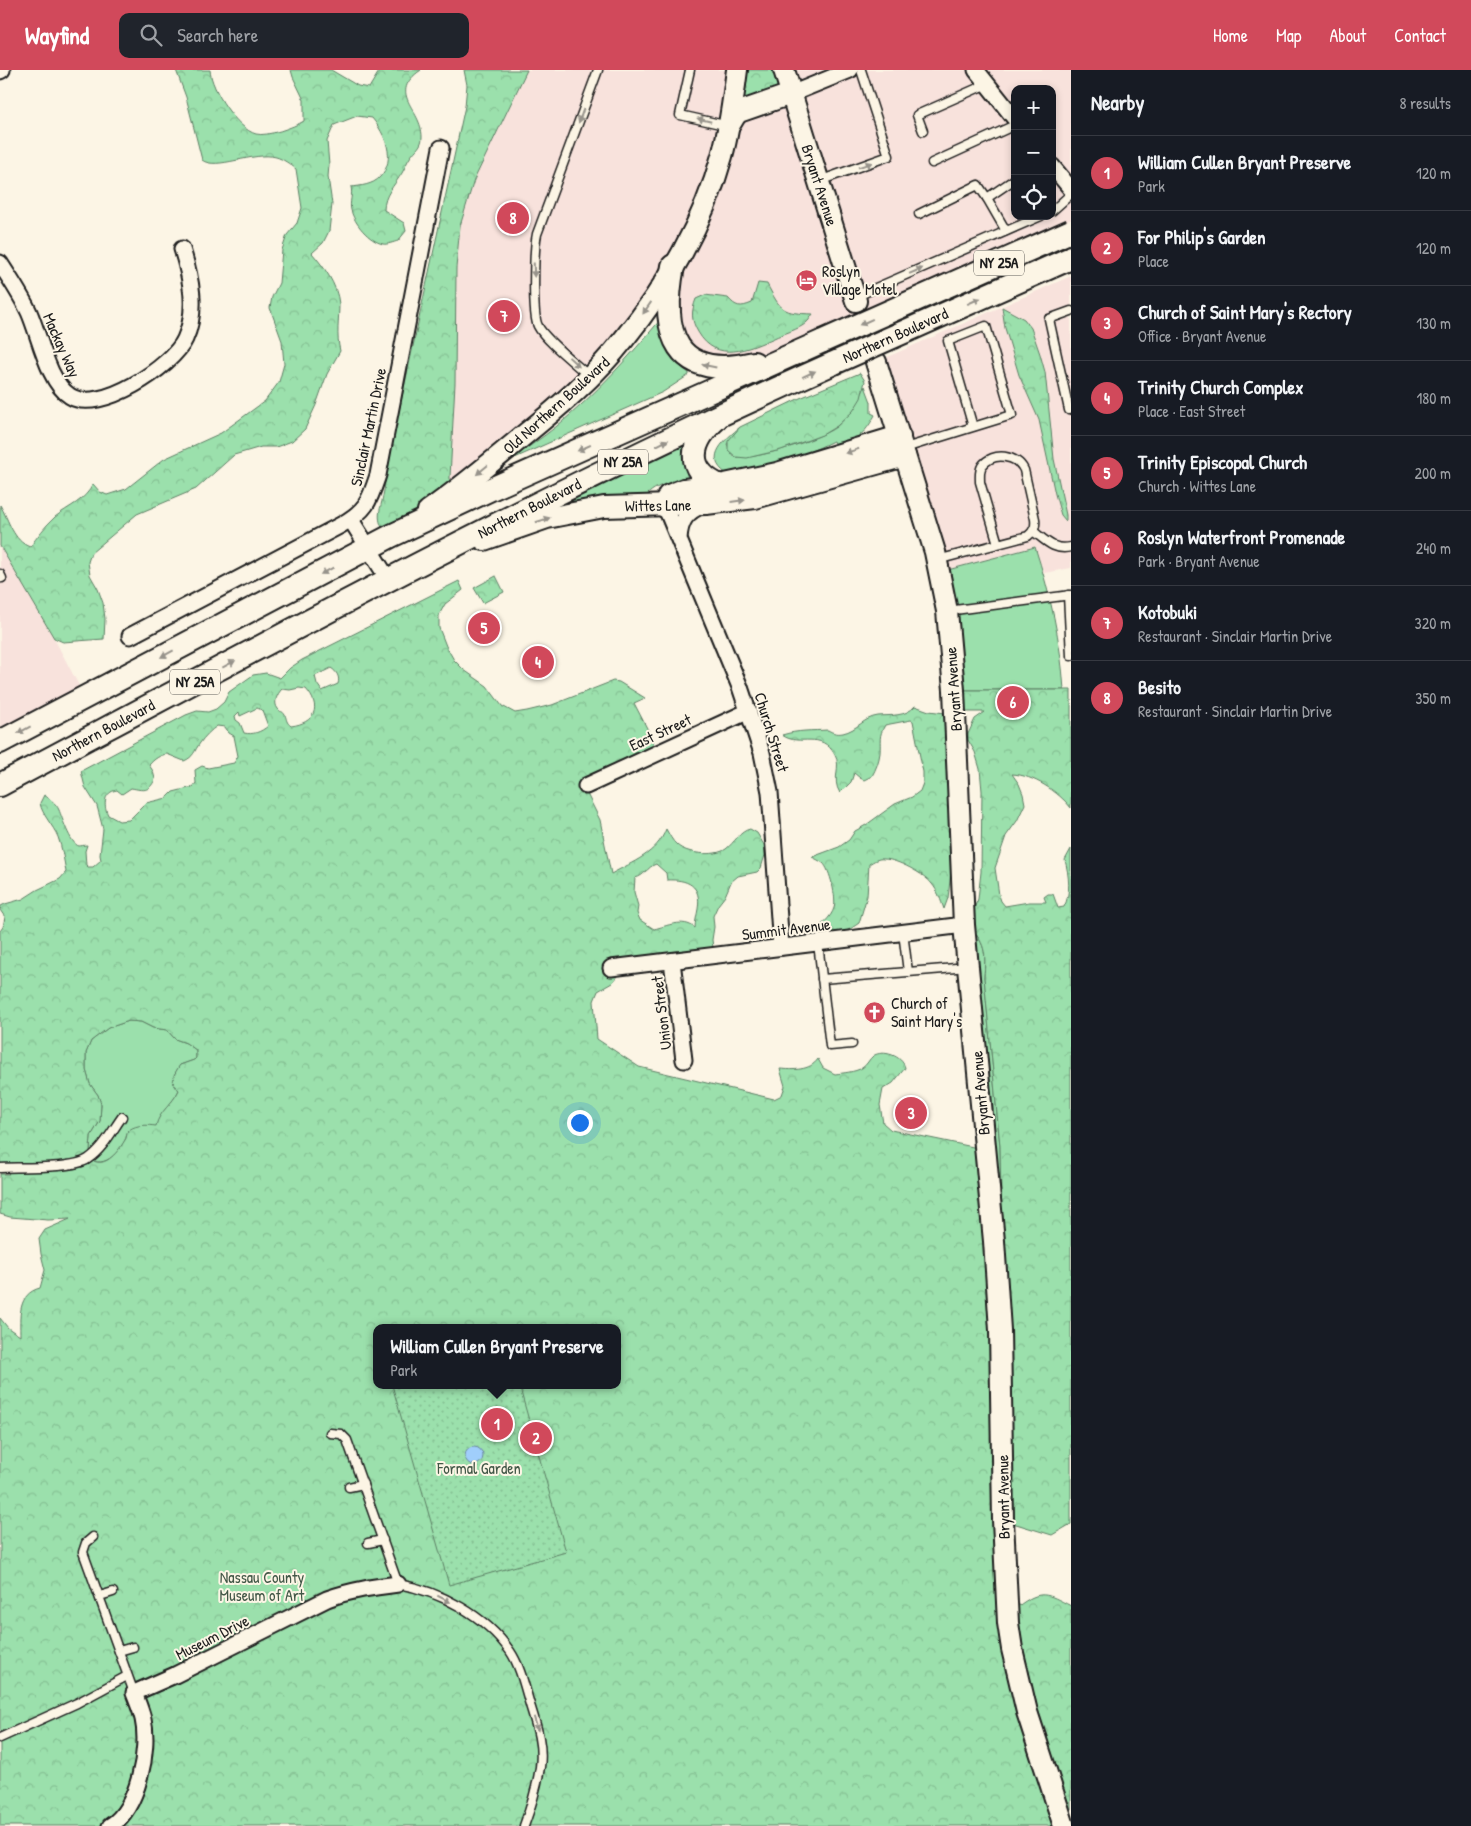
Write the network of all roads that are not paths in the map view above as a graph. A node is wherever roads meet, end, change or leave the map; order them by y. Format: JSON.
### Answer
{"nodes":[{"id":1,"x":598,"y":70,"type":"edge"},
{"id":2,"x":690,"y":70,"type":"edge"},
{"id":3,"x":737,"y":70,"type":"edge"},
{"id":4,"x":784,"y":70,"type":"edge"},
{"id":5,"x":850,"y":70,"type":"edge"},
{"id":6,"x":861,"y":70,"type":"edge"},
{"id":7,"x":976,"y":70,"type":"edge"},
{"id":8,"x":987,"y":84,"type":"junction"},
{"id":9,"x":791,"y":94,"type":"junction"},
{"id":10,"x":1011,"y":114,"type":"edge"},
{"id":11,"x":729,"y":126,"type":"junction"},
{"id":12,"x":1011,"y":127,"type":"edge"},
{"id":13,"x":923,"y":131,"type":"dead end"},
{"id":14,"x":441,"y":148,"type":"dead end"},
{"id":15,"x":932,"y":162,"type":"dead end"},
{"id":16,"x":1056,"y":171,"type":"edge"},
{"id":17,"x":819,"y":181,"type":"junction"},
{"id":18,"x":1011,"y":181,"type":"edge"},
{"id":19,"x":1071,"y":189,"type":"edge"},
{"id":20,"x":1071,"y":194,"type":"edge"},
{"id":21,"x":988,"y":198,"type":"junction"},
{"id":22,"x":1056,"y":210,"type":"edge"},
{"id":23,"x":919,"y":214,"type":"dead end"},
{"id":24,"x":1032,"y":220,"type":"edge"},
{"id":25,"x":1006,"y":231,"type":"junction"},
{"id":26,"x":1071,"y":231,"type":"edge"},
{"id":27,"x":182,"y":249,"type":"dead end"},
{"id":28,"x":1071,"y":258,"type":"edge"},
{"id":29,"x":0,"y":263,"type":"edge"},
{"id":30,"x":673,"y":266,"type":"junction"},
{"id":31,"x":856,"y":299,"type":"joint"},
{"id":32,"x":1071,"y":310,"type":"edge"},
{"id":33,"x":823,"y":341,"type":"junction"},
{"id":34,"x":876,"y":362,"type":"dead end"},
{"id":35,"x":590,"y":377,"type":"junction"},
{"id":36,"x":1069,"y":410,"type":"dead end"},
{"id":37,"x":725,"y":412,"type":"junction"},
{"id":38,"x":973,"y":427,"type":"junction"},
{"id":39,"x":902,"y":447,"type":"junction"},
{"id":40,"x":720,"y":486,"type":"junction"},
{"id":41,"x":706,"y":504,"type":"junction"},
{"id":42,"x":665,"y":506,"type":"junction"},
{"id":43,"x":351,"y":520,"type":"junction"},
{"id":44,"x":1033,"y":531,"type":"junction"},
{"id":45,"x":391,"y":536,"type":"junction"},
{"id":46,"x":679,"y":539,"type":"junction"},
{"id":47,"x":998,"y":544,"type":"junction"},
{"id":48,"x":1071,"y":547,"type":"edge"},
{"id":49,"x":370,"y":548,"type":"junction"},
{"id":50,"x":937,"y":560,"type":"junction"},
{"id":51,"x":414,"y":566,"type":"junction"},
{"id":52,"x":388,"y":579,"type":"junction"},
{"id":53,"x":1069,"y":595,"type":"edge"},
{"id":54,"x":947,"y":611,"type":"junction"},
{"id":55,"x":130,"y":636,"type":"dead end"},
{"id":56,"x":1071,"y":656,"type":"edge"},
{"id":57,"x":749,"y":711,"type":"junction"},
{"id":58,"x":0,"y":742,"type":"edge"},
{"id":59,"x":0,"y":785,"type":"edge"},
{"id":60,"x":586,"y":786,"type":"dead end"},
{"id":61,"x":964,"y":925,"type":"junction"},
{"id":62,"x":903,"y":932,"type":"junction"},
{"id":63,"x":818,"y":943,"type":"junction"},
{"id":64,"x":781,"y":948,"type":"junction"},
{"id":65,"x":672,"y":961,"type":"junction"},
{"id":66,"x":968,"y":967,"type":"junction"},
{"id":67,"x":612,"y":968,"type":"dead end"},
{"id":68,"x":908,"y":972,"type":"junction"},
{"id":69,"x":822,"y":979,"type":"junction"},
{"id":70,"x":852,"y":1044,"type":"dead end"},
{"id":71,"x":684,"y":1060,"type":"dead end"},
{"id":72,"x":122,"y":1117,"type":"dead end"},
{"id":73,"x":0,"y":1168,"type":"edge"},
{"id":74,"x":330,"y":1433,"type":"dead end"},
{"id":75,"x":363,"y":1484,"type":"junction"},
{"id":76,"x":348,"y":1487,"type":"dead end"},
{"id":77,"x":93,"y":1537,"type":"dead end"},
{"id":78,"x":383,"y":1540,"type":"junction"},
{"id":79,"x":368,"y":1543,"type":"dead end"},
{"id":80,"x":398,"y":1584,"type":"junction"},
{"id":81,"x":114,"y":1592,"type":"dead end"},
{"id":82,"x":100,"y":1596,"type":"junction"},
{"id":83,"x":133,"y":1647,"type":"dead end"},
{"id":84,"x":119,"y":1652,"type":"junction"},
{"id":85,"x":127,"y":1676,"type":"junction"},
{"id":86,"x":134,"y":1693,"type":"junction"},
{"id":87,"x":0,"y":1738,"type":"edge"},
{"id":88,"x":527,"y":1824,"type":"edge"},
{"id":89,"x":113,"y":1825,"type":"edge"},
{"id":90,"x":1064,"y":1826,"type":"edge"}],
"edges":[{"from":1,"to":35,"type":"lane","one_way":true},
{"from":11,"to":2,"type":"lane","one_way":true},
{"from":3,"to":11,"type":"main road","name":"Old Northern Boulevard"},
{"from":4,"to":9,"type":"main road","name":"Bryant Avenue"},
{"from":5,"to":9,"type":"street"},
{"from":17,"to":6,"type":"lane","one_way":true},
{"from":7,"to":8,"type":"street"},
{"from":8,"to":10,"type":"street"},
{"from":8,"to":13,"type":"lane"},
{"from":9,"to":11,"type":"main road"},
{"from":9,"to":17,"type":"main road","name":"Bryant Avenue"},
{"from":11,"to":30,"type":"main road","name":"Old Northern Boulevard"},
{"from":12,"to":15,"type":"lane"},
{"from":14,"to":43,"type":"street","name":"Sinclair Martin Drive"},
{"from":16,"to":19,"type":"street"},
{"from":17,"to":31,"type":"main road","name":"Bryant Avenue"},
{"from":18,"to":21,"type":"lane"},
{"from":20,"to":22,"type":"lane"},
{"from":21,"to":23,"type":"lane"},
{"from":21,"to":25,"type":"lane"},
{"from":24,"to":25,"type":"lane"},
{"from":31,"to":25,"type":"lane","one_way":true},
{"from":26,"to":33,"type":"main road","name":"Northern Boulevard","number":"NY 25A","one_way":true,"bridge":true},
{"from":27,"to":29,"type":"street","name":"Mackay Way"},
{"from":37,"to":28,"type":"main road","name":"Northern Boulevard","number":"NY 25A","one_way":true,"bridge":true},
{"from":33,"to":30,"type":"main road","one_way":true},
{"from":30,"to":35,"type":"main road","name":"Old Northern Boulevard","one_way":true},
{"from":32,"to":36,"type":"lane"},
{"from":33,"to":45,"type":"main road","name":"Northern Boulevard","number":"NY 25A","one_way":true},
{"from":34,"to":39,"type":"main road","name":"Bryant Avenue"},
{"from":35,"to":45,"type":"main road","name":"Old Northern Boulevard","one_way":true},
{"from":37,"to":40,"type":"main road"},
{"from":51,"to":37,"type":"main road","name":"Northern Boulevard","number":"NY 25A","one_way":true},
{"from":38,"to":38,"type":"lane"},
{"from":38,"to":39,"type":"lane"},
{"from":39,"to":40,"type":"main road","one_way":true},
{"from":41,"to":39,"type":"main road","name":"Wittes Lane","one_way":true},
{"from":39,"to":50,"type":"main road","name":"Bryant Avenue"},
{"from":40,"to":42,"type":"main road"},
{"from":41,"to":42,"type":"main road","name":"Wittes Lane"},
{"from":41,"to":46,"type":"street"},
{"from":42,"to":46,"type":"street","name":"Church Street"},
{"from":51,"to":42,"type":"main road","name":"Wittes Lane","one_way":true},
{"from":43,"to":49,"type":"street"},
{"from":43,"to":55,"type":"street","name":"Sinclair Martin Drive"},
{"from":44,"to":47,"type":"lane"},
{"from":44,"to":47,"type":"lane"},
{"from":44,"to":48,"type":"lane"},
{"from":45,"to":49,"type":"main road","name":"Northern Boulevard","number":"NY 25A"},
{"from":46,"to":57,"type":"street","name":"Church Street"},
{"from":47,"to":50,"type":"lane"},
{"from":49,"to":52,"type":"street"},
{"from":49,"to":58,"type":"main road","name":"Northern Boulevard","number":"NY 25A","one_way":true},
{"from":50,"to":54,"type":"main road","name":"Bryant Avenue"},
{"from":51,"to":52,"type":"main road","name":"Northern Boulevard","number":"NY 25A"},
{"from":59,"to":52,"type":"main road","name":"Northern Boulevard","number":"NY 25A","one_way":true},
{"from":53,"to":54,"type":"lane"},
{"from":53,"to":56,"type":"lane"},
{"from":54,"to":61,"type":"main road","name":"Bryant Avenue"},
{"from":57,"to":60,"type":"street","name":"East Street"},
{"from":57,"to":64,"type":"street","name":"Church Street"},
{"from":61,"to":62,"type":"street","name":"Summit Avenue"},
{"from":61,"to":66,"type":"main road","name":"Bryant Avenue"},
{"from":62,"to":63,"type":"street","name":"Summit Avenue"},
{"from":62,"to":68,"type":"lane"},
{"from":63,"to":64,"type":"street","name":"Summit Avenue"},
{"from":63,"to":69,"type":"lane"},
{"from":64,"to":65,"type":"street","name":"Summit Avenue"},
{"from":65,"to":67,"type":"street","name":"Summit Avenue"},
{"from":65,"to":71,"type":"street","name":"Union Street"},
{"from":66,"to":68,"type":"lane"},
{"from":66,"to":90,"type":"main road","name":"Bryant Avenue"},
{"from":68,"to":69,"type":"lane"},
{"from":69,"to":70,"type":"lane"},
{"from":72,"to":73,"type":"lane"},
{"from":74,"to":75,"type":"lane"},
{"from":75,"to":76,"type":"lane"},
{"from":75,"to":78,"type":"lane"},
{"from":77,"to":82,"type":"lane"},
{"from":78,"to":79,"type":"lane"},
{"from":78,"to":80,"type":"lane"},
{"from":80,"to":86,"type":"street","name":"Museum Drive"},
{"from":80,"to":88,"type":"lane","name":"Museum Drive","one_way":true},
{"from":81,"to":82,"type":"lane"},
{"from":82,"to":84,"type":"lane"},
{"from":83,"to":84,"type":"lane"},
{"from":84,"to":85,"type":"lane"},
{"from":85,"to":86,"type":"lane"},
{"from":85,"to":87,"type":"lane"},
{"from":86,"to":89,"type":"street"}]}
